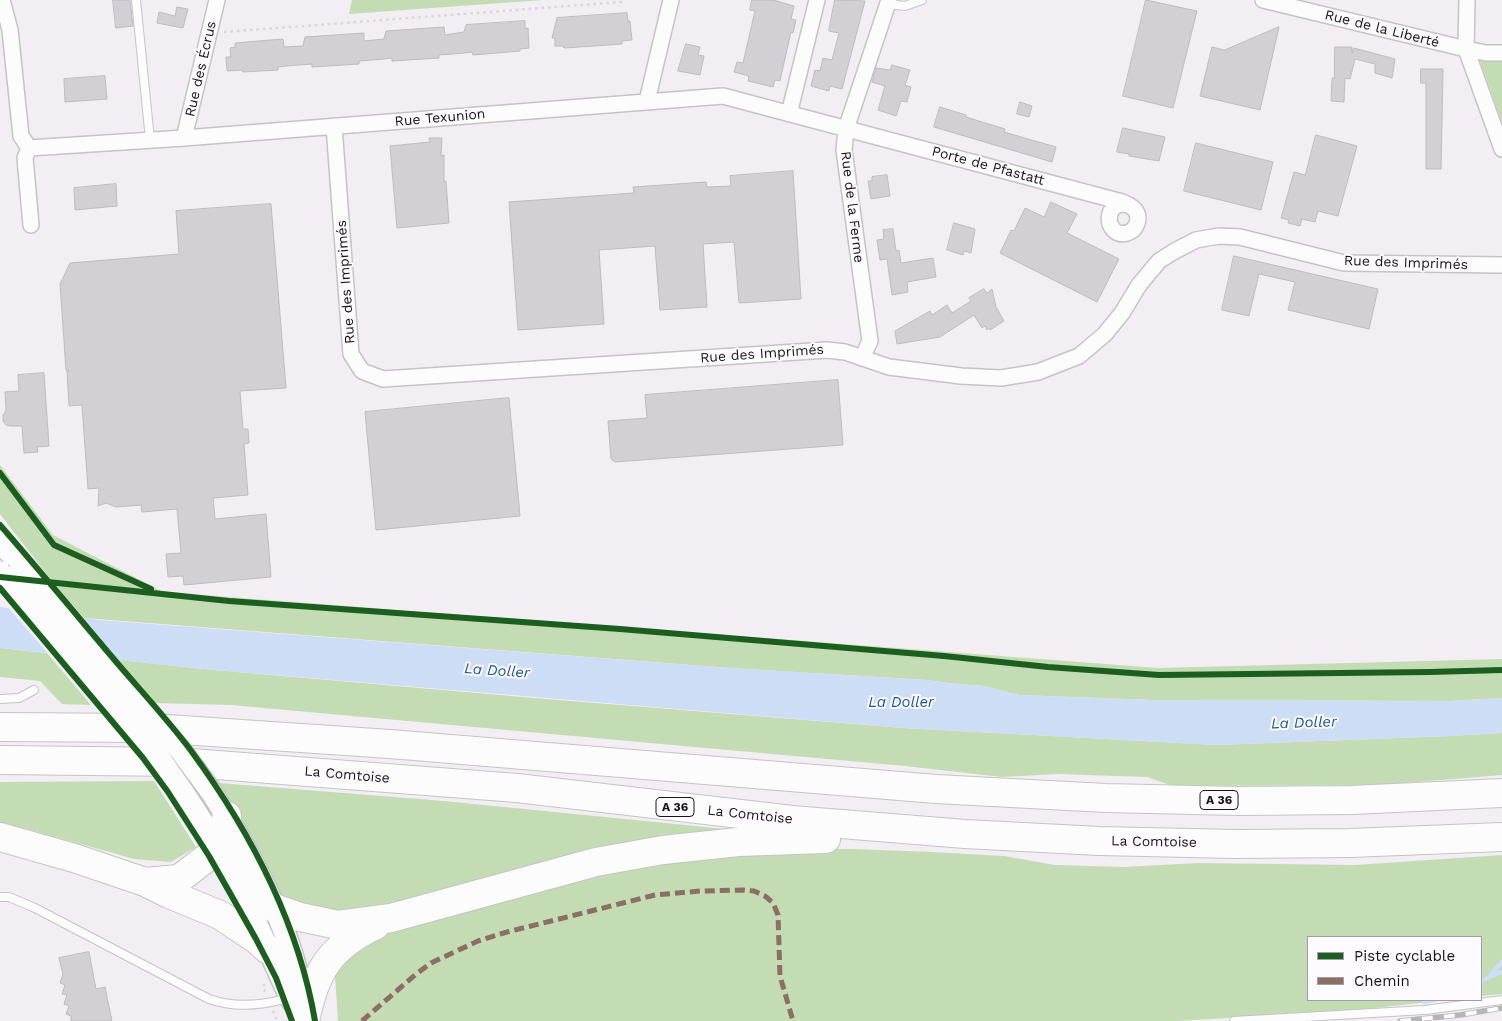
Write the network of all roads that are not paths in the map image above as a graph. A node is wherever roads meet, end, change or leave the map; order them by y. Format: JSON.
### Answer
{"nodes":[{"id":1,"x":2,"y":0,"type":"edge"},
{"id":2,"x":136,"y":0,"type":"edge"},
{"id":3,"x":217,"y":0,"type":"edge"},
{"id":4,"x":671,"y":0,"type":"edge"},
{"id":5,"x":817,"y":0,"type":"edge"},
{"id":6,"x":922,"y":0,"type":"edge"},
{"id":7,"x":1263,"y":0,"type":"edge"},
{"id":8,"x":1467,"y":0,"type":"edge"},
{"id":9,"x":888,"y":2,"type":"edge"},
{"id":10,"x":1466,"y":49,"type":"junction"},
{"id":11,"x":1502,"y":53,"type":"edge"},
{"id":12,"x":647,"y":101,"type":"junction"},
{"id":13,"x":789,"y":114,"type":"junction"},
{"id":14,"x":334,"y":126,"type":"junction"},
{"id":15,"x":846,"y":128,"type":"junction"},
{"id":16,"x":184,"y":138,"type":"junction"},
{"id":17,"x":150,"y":140,"type":"junction"},
{"id":18,"x":29,"y":148,"type":"junction"},
{"id":19,"x":1502,"y":149,"type":"edge"},
{"id":20,"x":1129,"y":206,"type":"dead end"},
{"id":21,"x":30,"y":225,"type":"dead end"},
{"id":22,"x":1502,"y":265,"type":"edge"},
{"id":23,"x":862,"y":358,"type":"junction"},
{"id":24,"x":0,"y":541,"type":"edge"},
{"id":25,"x":0,"y":572,"type":"edge"},
{"id":26,"x":34,"y":690,"type":"dead end"},
{"id":27,"x":0,"y":699,"type":"edge"},
{"id":28,"x":0,"y":726,"type":"edge"},
{"id":29,"x":0,"y":760,"type":"edge"},
{"id":30,"x":1502,"y":793,"type":"edge"},
{"id":31,"x":227,"y":816,"type":"junction"},
{"id":32,"x":965,"y":834,"type":"junction"},
{"id":33,"x":1502,"y":836,"type":"edge"},
{"id":34,"x":0,"y":837,"type":"edge"},
{"id":35,"x":218,"y":846,"type":"junction"},
{"id":36,"x":145,"y":882,"type":"junction"},
{"id":37,"x":0,"y":897,"type":"edge"},
{"id":38,"x":274,"y":908,"type":"junction"},
{"id":39,"x":391,"y":918,"type":"junction"},
{"id":40,"x":267,"y":949,"type":"junction"},
{"id":41,"x":1502,"y":1000,"type":"edge"},
{"id":42,"x":298,"y":1014,"type":"edge"},
{"id":43,"x":1234,"y":1021,"type":"edge"}],
"edges":[{"from":1,"to":18,"type":"street"},
{"from":2,"to":17,"type":"lane"},
{"from":3,"to":16,"type":"street","name":"Rue des Écrus"},
{"from":4,"to":12,"type":"street"},
{"from":5,"to":13,"type":"street"},
{"from":6,"to":9,"type":"lane"},
{"from":7,"to":10,"type":"street","name":"Rue de la Liberté"},
{"from":8,"to":10,"type":"street"},
{"from":9,"to":15,"type":"street","name":"Rue de la Ferme"},
{"from":10,"to":11,"type":"street","name":"Rue de la Liberté"},
{"from":10,"to":19,"type":"street"},
{"from":12,"to":13,"type":"street","name":"Rue Texunion"},
{"from":12,"to":14,"type":"street","name":"Rue Texunion"},
{"from":13,"to":15,"type":"street","name":"Rue Texunion"},
{"from":14,"to":16,"type":"street","name":"Rue Texunion"},
{"from":14,"to":23,"type":"street","name":"Rue des Imprimés"},
{"from":15,"to":20,"type":"street","name":"Porte de Pfastatt"},
{"from":15,"to":23,"type":"street","name":"Rue de la Ferme"},
{"from":16,"to":17,"type":"street","name":"Rue Texunion"},
{"from":17,"to":18,"type":"street","name":"Rue Texunion"},
{"from":18,"to":21,"type":"street"},
{"from":22,"to":23,"type":"street","name":"Rue des Imprimés"},
{"from":24,"to":31,"type":"main road","bridge":true},
{"from":25,"to":35,"type":"main road","bridge":true},
{"from":26,"to":27,"type":"lane"},
{"from":28,"to":30,"type":"highway","number":"A 36"},
{"from":29,"to":32,"type":"highway","name":"La Comtoise","number":"A 36"},
{"from":31,"to":35,"type":"highway"},
{"from":31,"to":38,"type":"main road"},
{"from":32,"to":33,"type":"highway","name":"La Comtoise","number":"A 36"},
{"from":32,"to":39,"type":"highway"},
{"from":34,"to":36,"type":"highway"},
{"from":35,"to":36,"type":"highway"},
{"from":35,"to":38,"type":"highway"},
{"from":35,"to":40,"type":"main road"},
{"from":36,"to":40,"type":"highway"},
{"from":37,"to":42,"type":"lane"},
{"from":38,"to":39,"type":"highway"},
{"from":38,"to":42,"type":"main road"},
{"from":39,"to":42,"type":"highway"},
{"from":40,"to":42,"type":"main road"},
{"from":41,"to":43,"type":"lane"}]}
